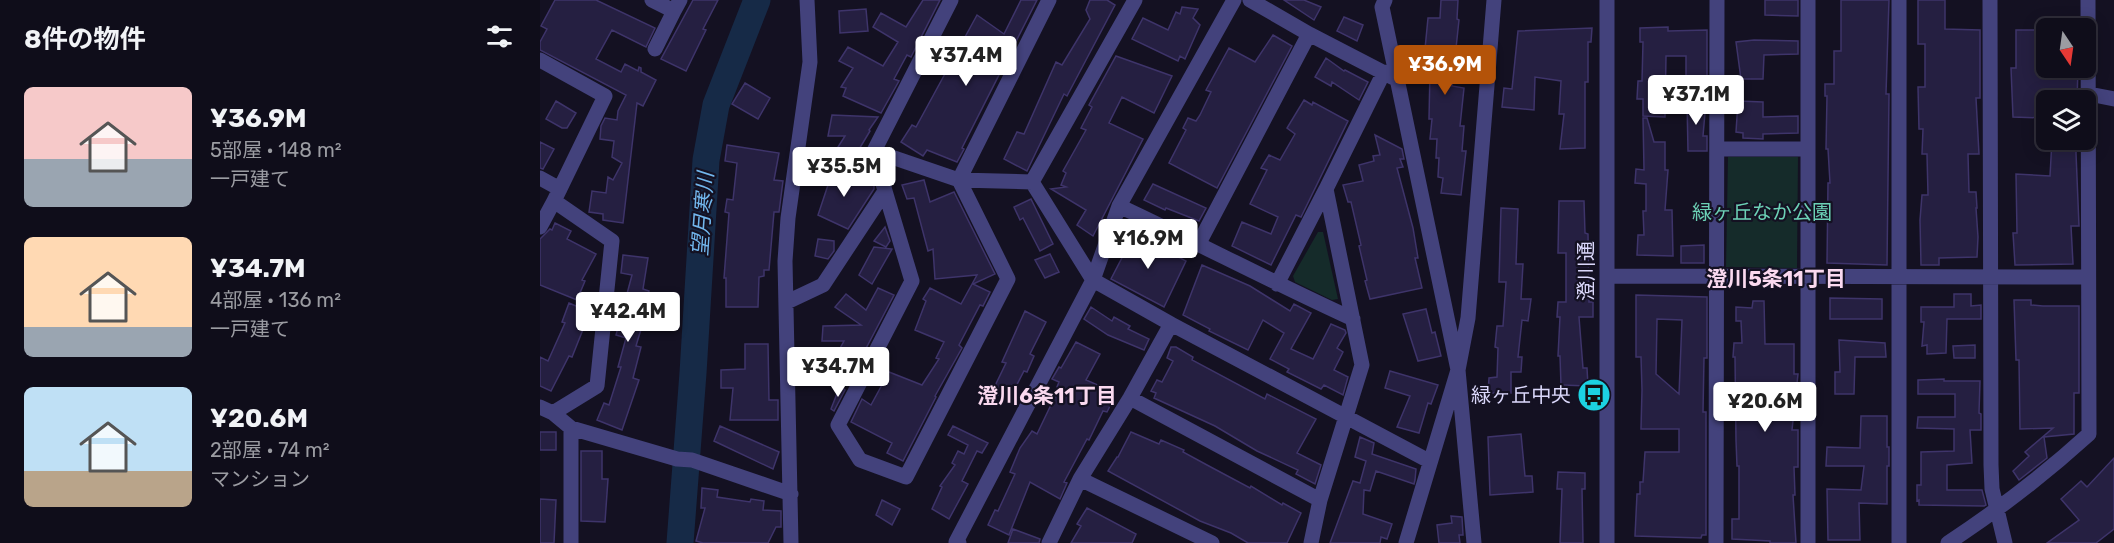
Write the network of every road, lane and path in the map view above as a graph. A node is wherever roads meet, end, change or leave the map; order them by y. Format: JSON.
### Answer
{"nodes":[{"id":1,"x":652,"y":0,"type":"edge"},
{"id":2,"x":807,"y":0,"type":"edge"},
{"id":3,"x":951,"y":0,"type":"edge"},
{"id":4,"x":1049,"y":0,"type":"edge"},
{"id":5,"x":1135,"y":0,"type":"edge"},
{"id":6,"x":1234,"y":0,"type":"edge"},
{"id":7,"x":1250,"y":0,"type":"edge"},
{"id":8,"x":1385,"y":0,"type":"edge"},
{"id":9,"x":1494,"y":0,"type":"edge"},
{"id":10,"x":1607,"y":0,"type":"edge"},
{"id":11,"x":1717,"y":0,"type":"edge"},
{"id":12,"x":1808,"y":0,"type":"edge"},
{"id":13,"x":1899,"y":0,"type":"edge"},
{"id":14,"x":1990,"y":0,"type":"edge"},
{"id":15,"x":2088,"y":0,"type":"edge"},
{"id":16,"x":677,"y":6,"type":"edge"},
{"id":17,"x":1309,"y":34,"type":"junction"},
{"id":18,"x":655,"y":49,"type":"dead end"},
{"id":19,"x":540,"y":60,"type":"edge"},
{"id":20,"x":1390,"y":76,"type":"junction"},
{"id":21,"x":2088,"y":90,"type":"edge"},
{"id":22,"x":2096,"y":96,"type":"edge"},
{"id":23,"x":2114,"y":99,"type":"edge"},
{"id":24,"x":1808,"y":148,"type":"junction"},
{"id":25,"x":1717,"y":149,"type":"junction"},
{"id":26,"x":2088,"y":150,"type":"edge"},
{"id":27,"x":874,"y":151,"type":"junction"},
{"id":28,"x":540,"y":178,"type":"edge"},
{"id":29,"x":959,"y":180,"type":"junction"},
{"id":30,"x":1032,"y":182,"type":"junction"},
{"id":31,"x":1326,"y":189,"type":"junction"},
{"id":32,"x":885,"y":191,"type":"junction"},
{"id":33,"x":557,"y":195,"type":"junction"},
{"id":34,"x":1119,"y":206,"type":"junction"},
{"id":35,"x":540,"y":227,"type":"edge"},
{"id":36,"x":1198,"y":243,"type":"junction"},
{"id":37,"x":1607,"y":276,"type":"junction"},
{"id":38,"x":1716,"y":276,"type":"junction"},
{"id":39,"x":1809,"y":276,"type":"junction"},
{"id":40,"x":1899,"y":276,"type":"junction"},
{"id":41,"x":2088,"y":277,"type":"junction"},
{"id":42,"x":1990,"y":278,"type":"junction"},
{"id":43,"x":1093,"y":280,"type":"junction"},
{"id":44,"x":1276,"y":284,"type":"junction"},
{"id":45,"x":786,"y":302,"type":"junction"},
{"id":46,"x":1353,"y":319,"type":"junction"},
{"id":47,"x":1172,"y":324,"type":"junction"},
{"id":48,"x":1458,"y":370,"type":"junction"},
{"id":49,"x":1130,"y":398,"type":"junction"},
{"id":50,"x":546,"y":410,"type":"edge"},
{"id":51,"x":1346,"y":417,"type":"junction"},
{"id":52,"x":572,"y":428,"type":"junction"},
{"id":53,"x":1429,"y":461,"type":"junction"},
{"id":54,"x":1080,"y":479,"type":"junction"},
{"id":55,"x":791,"y":494,"type":"junction"},
{"id":56,"x":1320,"y":500,"type":"junction"},
{"id":57,"x":1996,"y":511,"type":"junction"},
{"id":58,"x":571,"y":543,"type":"edge"},
{"id":59,"x":791,"y":543,"type":"edge"},
{"id":60,"x":959,"y":543,"type":"edge"},
{"id":61,"x":1049,"y":543,"type":"edge"},
{"id":62,"x":1212,"y":543,"type":"edge"},
{"id":63,"x":1311,"y":543,"type":"edge"},
{"id":64,"x":1406,"y":543,"type":"edge"},
{"id":65,"x":1474,"y":543,"type":"edge"},
{"id":66,"x":1607,"y":543,"type":"edge"},
{"id":67,"x":1716,"y":543,"type":"edge"},
{"id":68,"x":1808,"y":543,"type":"edge"},
{"id":69,"x":1899,"y":543,"type":"edge"},
{"id":70,"x":1948,"y":543,"type":"edge"},
{"id":71,"x":2005,"y":543,"type":"edge"}],
"edges":[{"from":1,"to":16,"type":"street"},
{"from":2,"to":45,"type":"street"},
{"from":3,"to":27,"type":"street"},
{"from":4,"to":29,"type":"street"},
{"from":5,"to":30,"type":"street"},
{"from":6,"to":34,"type":"street"},
{"from":7,"to":17,"type":"street"},
{"from":8,"to":20,"type":"street"},
{"from":9,"to":48,"type":"street"},
{"from":10,"to":37,"type":"street","name":"澄川通"},
{"from":11,"to":25,"type":"street"},
{"from":12,"to":24,"type":"street"},
{"from":13,"to":40,"type":"street"},
{"from":14,"to":42,"type":"street"},
{"from":15,"to":21,"type":"street"},
{"from":16,"to":18,"type":"street"},
{"from":17,"to":20,"type":"street"},
{"from":17,"to":36,"type":"street"},
{"from":19,"to":33,"type":"street"},
{"from":20,"to":31,"type":"street"},
{"from":20,"to":48,"type":"street"},
{"from":22,"to":23,"type":"street"},
{"from":24,"to":25,"type":"street"},
{"from":24,"to":39,"type":"street"},
{"from":25,"to":38,"type":"street"},
{"from":26,"to":41,"type":"street"},
{"from":27,"to":29,"type":"street"},
{"from":27,"to":32,"type":"street"},
{"from":28,"to":33,"type":"street"},
{"from":29,"to":30,"type":"street"},
{"from":29,"to":32,"type":"street"},
{"from":30,"to":43,"type":"street"},
{"from":31,"to":44,"type":"street"},
{"from":31,"to":46,"type":"street"},
{"from":32,"to":45,"type":"street"},
{"from":33,"to":35,"type":"street"},
{"from":33,"to":50,"type":"street"},
{"from":34,"to":36,"type":"street"},
{"from":34,"to":43,"type":"street"},
{"from":36,"to":44,"type":"street"},
{"from":37,"to":38,"type":"street"},
{"from":37,"to":66,"type":"street","name":"澄川通"},
{"from":38,"to":39,"type":"street"},
{"from":38,"to":67,"type":"street"},
{"from":39,"to":40,"type":"street"},
{"from":39,"to":68,"type":"street"},
{"from":40,"to":42,"type":"street"},
{"from":40,"to":69,"type":"street"},
{"from":41,"to":42,"type":"street"},
{"from":41,"to":57,"type":"street"},
{"from":42,"to":57,"type":"street"},
{"from":43,"to":47,"type":"street"},
{"from":43,"to":60,"type":"street"},
{"from":44,"to":46,"type":"street"},
{"from":45,"to":55,"type":"street"},
{"from":46,"to":51,"type":"street"},
{"from":47,"to":49,"type":"street"},
{"from":47,"to":51,"type":"street"},
{"from":48,"to":53,"type":"street"},
{"from":48,"to":65,"type":"street"},
{"from":49,"to":54,"type":"street"},
{"from":49,"to":56,"type":"street"},
{"from":50,"to":52,"type":"street"},
{"from":51,"to":53,"type":"street"},
{"from":51,"to":56,"type":"street"},
{"from":52,"to":55,"type":"street"},
{"from":52,"to":58,"type":"street"},
{"from":53,"to":64,"type":"street"},
{"from":54,"to":61,"type":"street"},
{"from":54,"to":62,"type":"street"},
{"from":55,"to":59,"type":"street"},
{"from":56,"to":63,"type":"street"},
{"from":57,"to":70,"type":"street"},
{"from":57,"to":71,"type":"street"}]}
